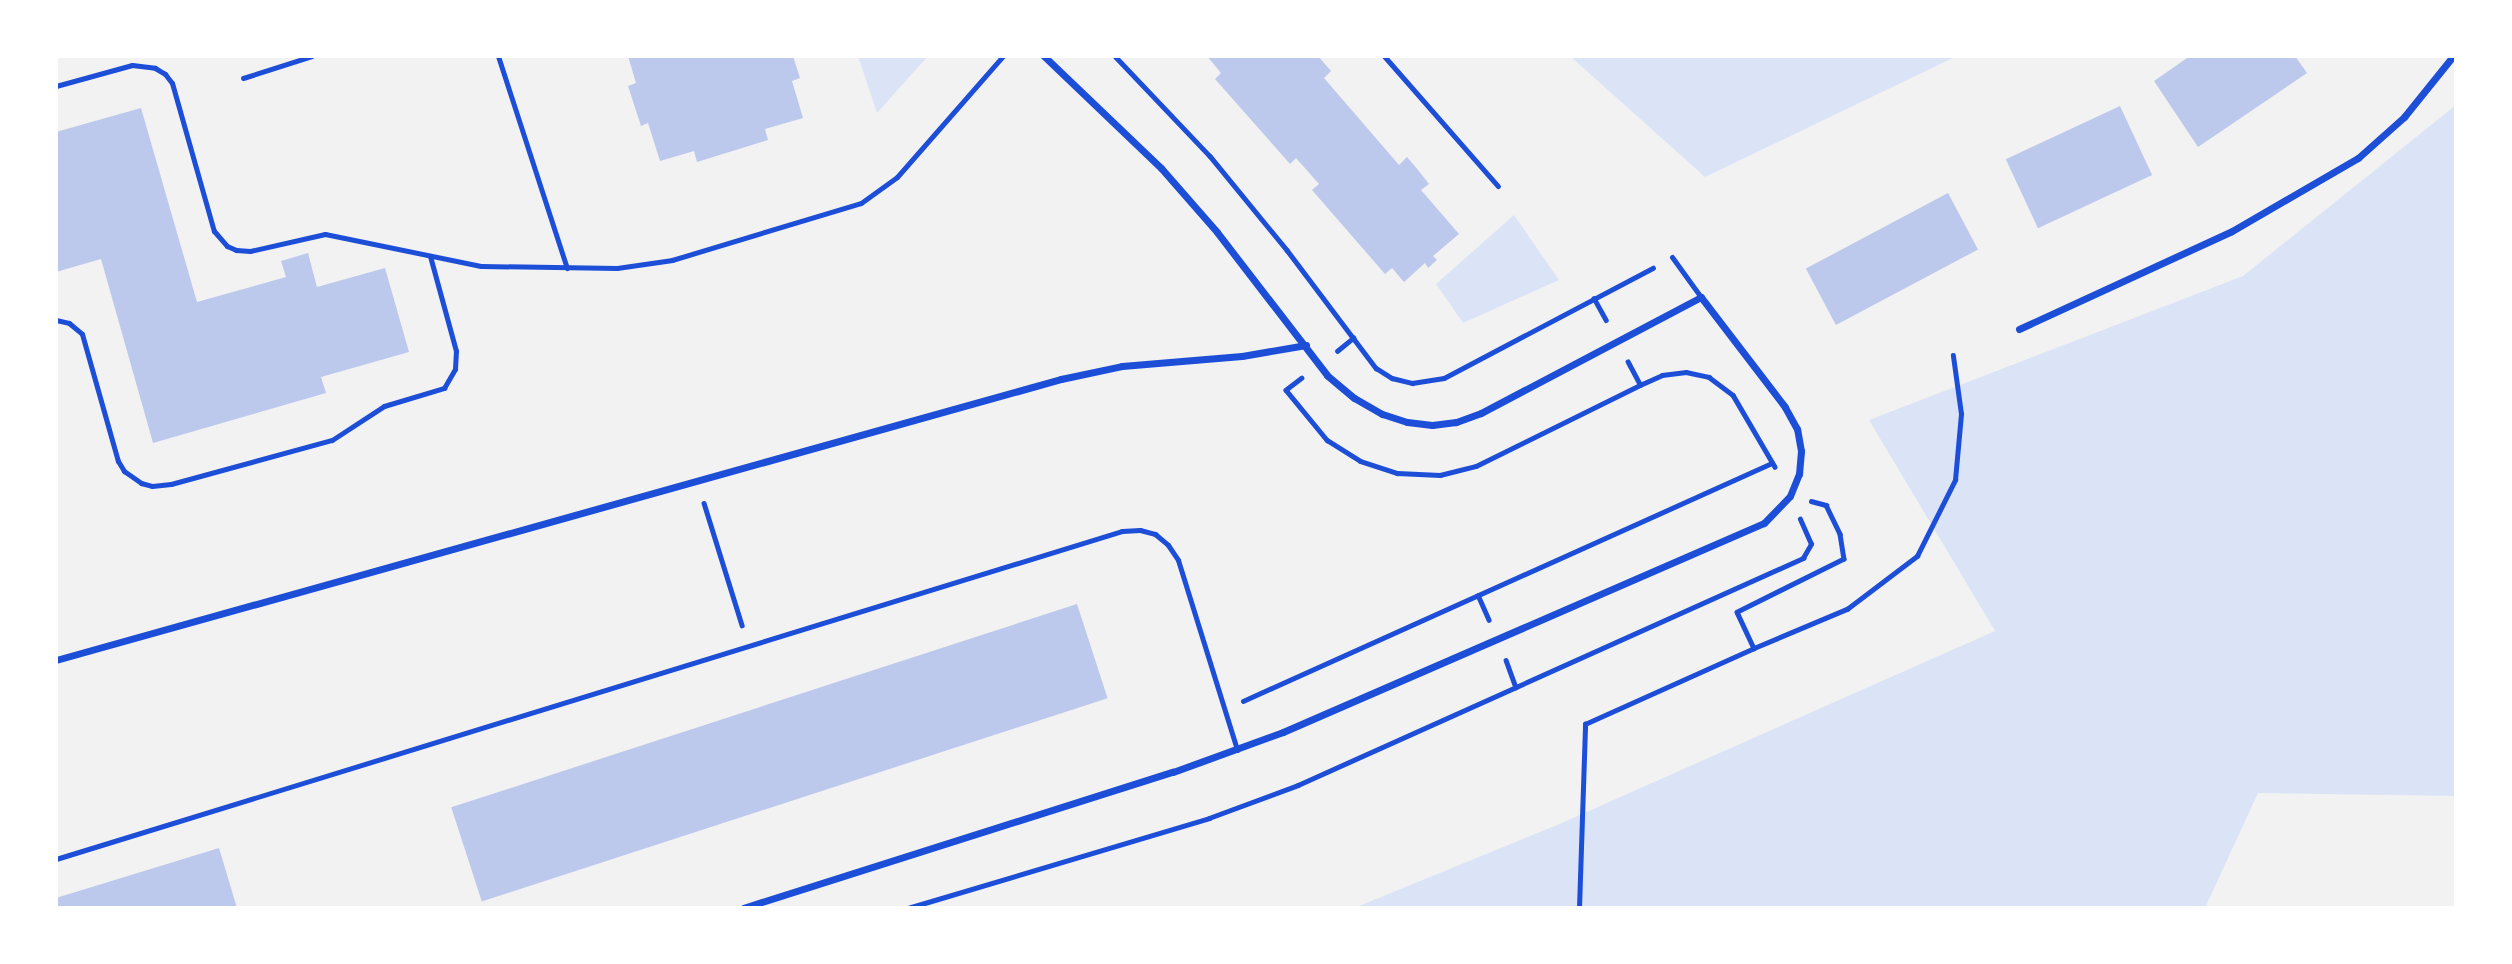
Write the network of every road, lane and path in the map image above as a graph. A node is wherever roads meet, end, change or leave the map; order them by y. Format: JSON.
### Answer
{"nodes":[{"id":1,"x":312,"y":56,"type":"edge"},
{"id":2,"x":498,"y":56,"type":"edge"},
{"id":3,"x":1003,"y":56,"type":"edge"},
{"id":4,"x":1044,"y":56,"type":"edge"},
{"id":5,"x":1115,"y":56,"type":"edge"},
{"id":6,"x":1384,"y":56,"type":"edge"},
{"id":7,"x":2453,"y":56,"type":"edge"},
{"id":8,"x":243,"y":78,"type":"dead end"},
{"id":9,"x":56,"y":86,"type":"edge"},
{"id":10,"x":1498,"y":186,"type":"dead end"},
{"id":11,"x":430,"y":256,"type":"junction"},
{"id":12,"x":1672,"y":257,"type":"joint"},
{"id":13,"x":566,"y":268,"type":"junction"},
{"id":14,"x":1702,"y":297,"type":"junction"},
{"id":15,"x":56,"y":320,"type":"edge"},
{"id":16,"x":2019,"y":329,"type":"dead end"},
{"id":17,"x":1306,"y":345,"type":"junction"},
{"id":18,"x":1954,"y":356,"type":"dead end"},
{"id":19,"x":1640,"y":385,"type":"dead end"},
{"id":20,"x":1772,"y":463,"type":"junction"},
{"id":21,"x":697,"y":481,"type":"junction"},
{"id":22,"x":1790,"y":496,"type":"junction"},
{"id":23,"x":749,"y":646,"type":"junction"},
{"id":24,"x":1754,"y":649,"type":"junction"},
{"id":25,"x":56,"y":660,"type":"edge"},
{"id":26,"x":1224,"y":709,"type":"junction"},
{"id":27,"x":1237,"y":750,"type":"junction"},
{"id":28,"x":56,"y":859,"type":"edge"},
{"id":29,"x":743,"y":908,"type":"edge"},
{"id":30,"x":908,"y":908,"type":"edge"},
{"id":31,"x":1579,"y":908,"type":"edge"}],
"edges":[{"from":1,"to":8,"type":"lane"},
{"from":2,"to":13,"type":"lane"},
{"from":3,"to":13,"type":"lane"},
{"from":4,"to":17,"type":"street"},
{"from":5,"to":12,"type":"path"},
{"from":6,"to":10,"type":"lane"},
{"from":7,"to":16,"type":"street"},
{"from":9,"to":11,"type":"lane"},
{"from":11,"to":13,"type":"lane"},
{"from":11,"to":15,"type":"lane"},
{"from":12,"to":14,"type":"lane"},
{"from":14,"to":17,"type":"street"},
{"from":14,"to":22,"type":"street"},
{"from":17,"to":21,"type":"street"},
{"from":18,"to":24,"type":"path"},
{"from":19,"to":20,"type":"path"},
{"from":20,"to":22,"type":"path"},
{"from":20,"to":26,"type":"path"},
{"from":21,"to":23,"type":"path"},
{"from":21,"to":25,"type":"street"},
{"from":22,"to":24,"type":"path"},
{"from":22,"to":27,"type":"street"},
{"from":22,"to":30,"type":"path"},
{"from":23,"to":26,"type":"lane"},
{"from":23,"to":28,"type":"lane"},
{"from":24,"to":31,"type":"path"},
{"from":26,"to":27,"type":"lane"},
{"from":27,"to":29,"type":"street"}]}
